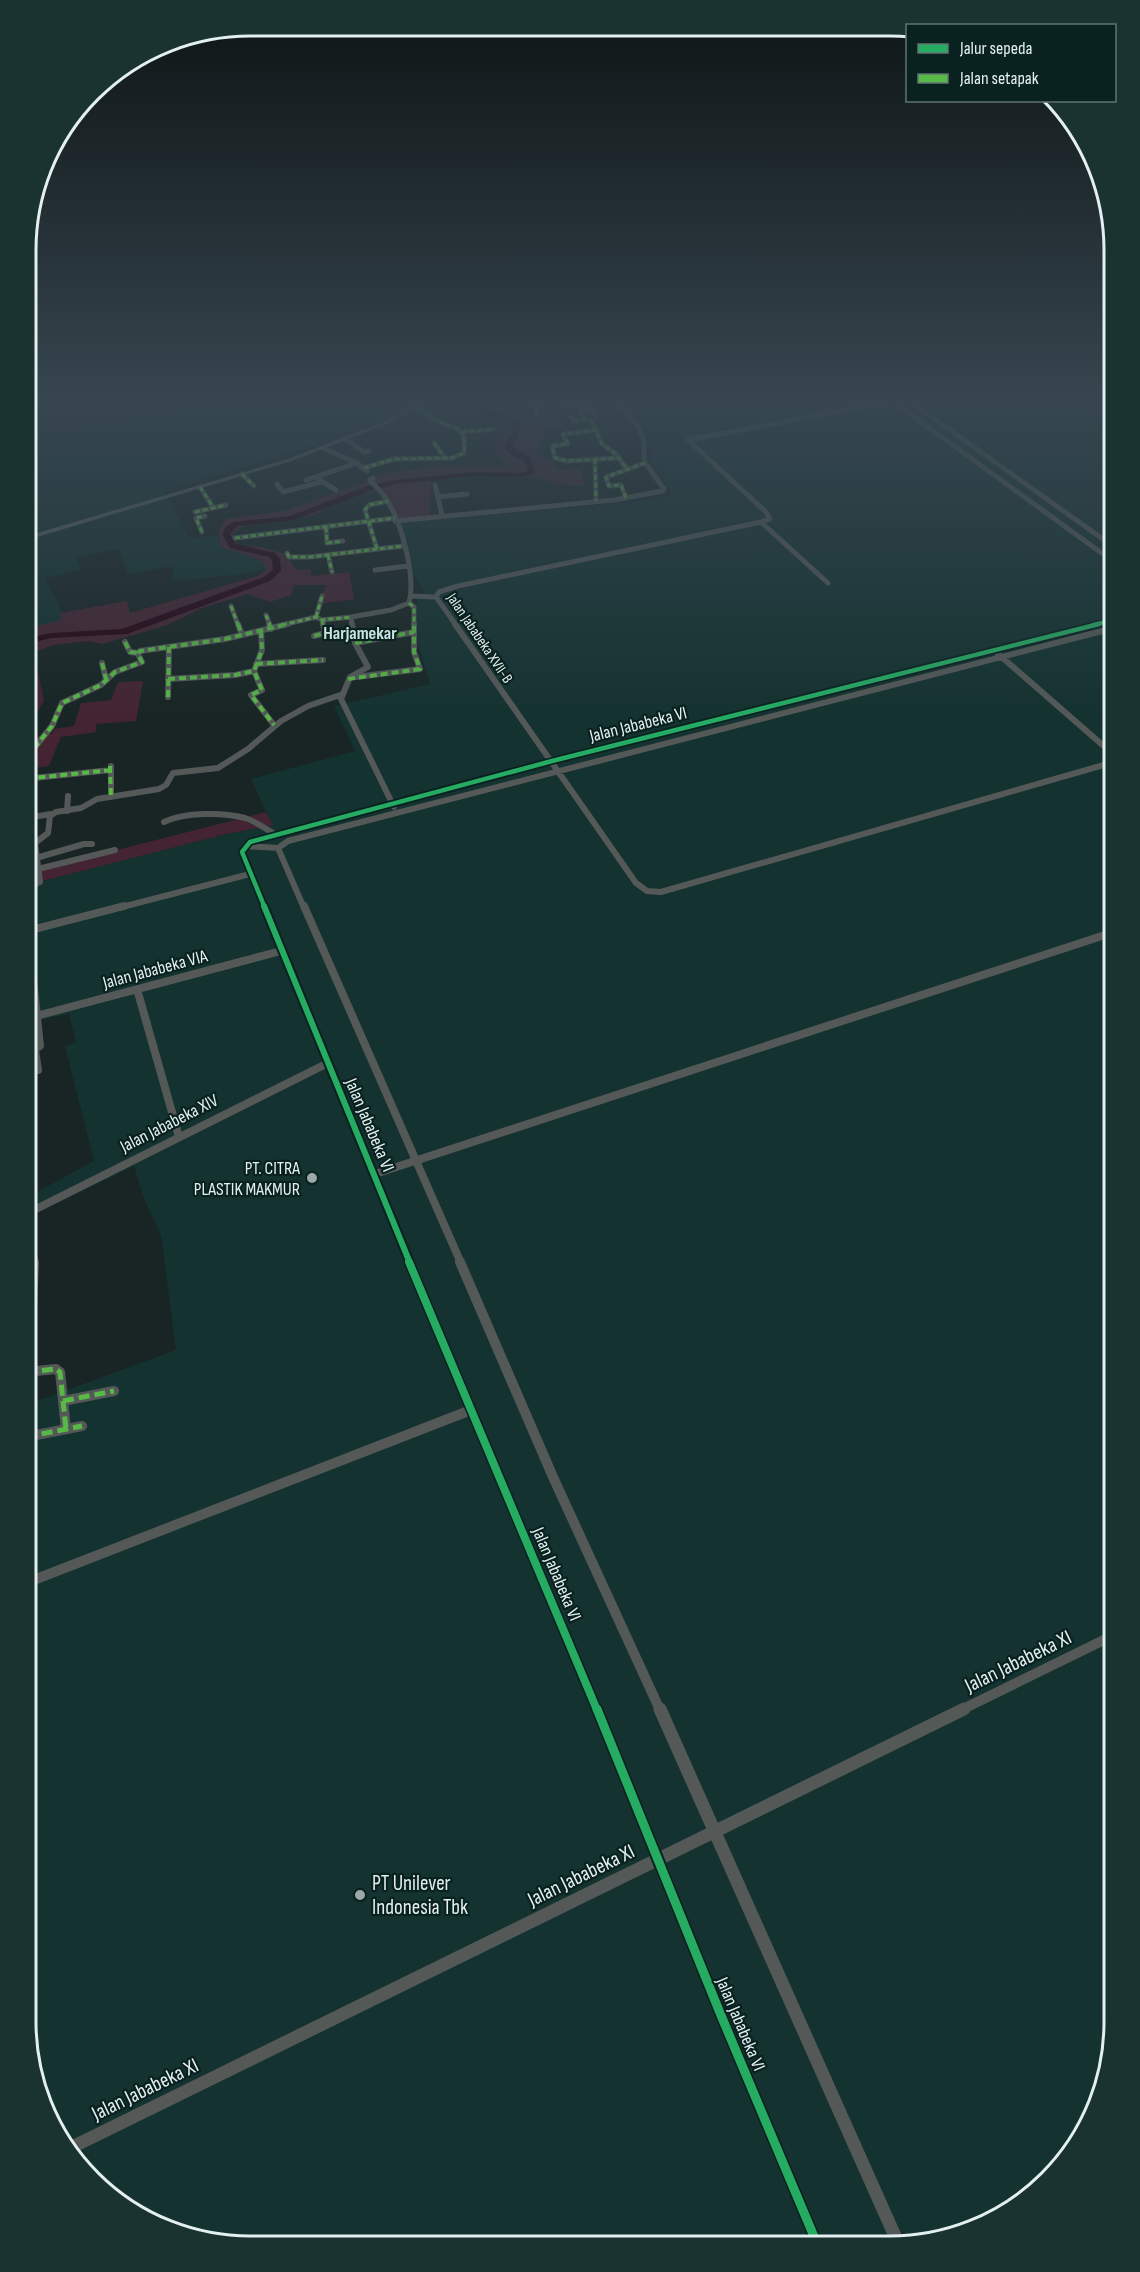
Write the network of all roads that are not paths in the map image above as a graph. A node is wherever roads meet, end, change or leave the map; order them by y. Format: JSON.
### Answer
{"nodes":[{"id":1,"x":129,"y":506,"type":"edge"},
{"id":2,"x":132,"y":506,"type":"edge"},
{"id":3,"x":219,"y":506,"type":"edge"},
{"id":4,"x":372,"y":506,"type":"edge"},
{"id":5,"x":390,"y":506,"type":"edge"},
{"id":6,"x":440,"y":506,"type":"edge"},
{"id":7,"x":520,"y":506,"type":"edge"},
{"id":8,"x":759,"y":506,"type":"edge"},
{"id":9,"x":1037,"y":506,"type":"edge"},
{"id":10,"x":1057,"y":506,"type":"edge"},
{"id":11,"x":213,"y":507,"type":"joint"},
{"id":12,"x":442,"y":515,"type":"junction"},
{"id":13,"x":395,"y":519,"type":"junction"},
{"id":14,"x":761,"y":522,"type":"junction"},
{"id":15,"x":369,"y":523,"type":"junction"},
{"id":16,"x":326,"y":527,"type":"junction"},
{"id":17,"x":36,"y":531,"type":"edge"},
{"id":18,"x":202,"y":532,"type":"dead end"},
{"id":19,"x":340,"y":534,"type":"dead end"},
{"id":20,"x":36,"y":535,"type":"edge"},
{"id":21,"x":235,"y":538,"type":"dead end"},
{"id":22,"x":1104,"y":540,"type":"edge"},
{"id":23,"x":343,"y":542,"type":"junction"},
{"id":24,"x":403,"y":546,"type":"junction"},
{"id":25,"x":377,"y":549,"type":"junction"},
{"id":26,"x":348,"y":551,"type":"junction"},
{"id":27,"x":287,"y":553,"type":"dead end"},
{"id":28,"x":328,"y":555,"type":"junction"},
{"id":29,"x":1104,"y":555,"type":"edge"},
{"id":30,"x":408,"y":566,"type":"junction"},
{"id":31,"x":375,"y":570,"type":"dead end"},
{"id":32,"x":332,"y":572,"type":"dead end"},
{"id":33,"x":828,"y":583,"type":"dead end"},
{"id":34,"x":322,"y":596,"type":"dead end"},
{"id":35,"x":412,"y":596,"type":"junction"},
{"id":36,"x":436,"y":597,"type":"junction"},
{"id":37,"x":409,"y":603,"type":"junction"},
{"id":38,"x":231,"y":606,"type":"dead end"},
{"id":39,"x":266,"y":615,"type":"dead end"},
{"id":40,"x":351,"y":617,"type":"junction"},
{"id":41,"x":319,"y":618,"type":"junction"},
{"id":42,"x":1104,"y":623,"type":"edge"},
{"id":43,"x":271,"y":629,"type":"junction"},
{"id":44,"x":1104,"y":630,"type":"edge"},
{"id":45,"x":261,"y":631,"type":"junction"},
{"id":46,"x":414,"y":632,"type":"junction"},
{"id":47,"x":242,"y":635,"type":"junction"},
{"id":48,"x":314,"y":636,"type":"dead end"},
{"id":49,"x":125,"y":642,"type":"dead end"},
{"id":50,"x":355,"y":642,"type":"junction"},
{"id":51,"x":169,"y":647,"type":"junction"},
{"id":52,"x":138,"y":653,"type":"junction"},
{"id":53,"x":997,"y":653,"type":"junction"},
{"id":54,"x":323,"y":660,"type":"dead end"},
{"id":55,"x":102,"y":663,"type":"dead end"},
{"id":56,"x":255,"y":667,"type":"junction"},
{"id":57,"x":168,"y":679,"type":"junction"},
{"id":58,"x":348,"y":679,"type":"junction"},
{"id":59,"x":106,"y":680,"type":"junction"},
{"id":60,"x":343,"y":694,"type":"junction"},
{"id":61,"x":168,"y":697,"type":"dead end"},
{"id":62,"x":274,"y":725,"type":"junction"},
{"id":63,"x":36,"y":743,"type":"edge"},
{"id":64,"x":1104,"y":746,"type":"edge"},
{"id":65,"x":552,"y":761,"type":"junction"},
{"id":66,"x":1104,"y":765,"type":"edge"},
{"id":67,"x":558,"y":770,"type":"junction"},
{"id":68,"x":36,"y":778,"type":"edge"},
{"id":69,"x":68,"y":796,"type":"dead end"},
{"id":70,"x":111,"y":797,"type":"junction"},
{"id":71,"x":394,"y":808,"type":"junction"},
{"id":72,"x":67,"y":810,"type":"junction"},
{"id":73,"x":51,"y":814,"type":"junction"},
{"id":74,"x":36,"y":816,"type":"edge"},
{"id":75,"x":164,"y":822,"type":"dead end"},
{"id":76,"x":274,"y":834,"type":"junction"},
{"id":77,"x":36,"y":841,"type":"edge"},
{"id":78,"x":92,"y":844,"type":"dead end"},
{"id":79,"x":246,"y":846,"type":"junction"},
{"id":80,"x":278,"y":848,"type":"junction"},
{"id":81,"x":116,"y":850,"type":"dead end"},
{"id":82,"x":36,"y":858,"type":"joint"},
{"id":83,"x":38,"y":870,"type":"junction"},
{"id":84,"x":250,"y":874,"type":"junction"},
{"id":85,"x":36,"y":884,"type":"edge"},
{"id":86,"x":36,"y":929,"type":"edge"},
{"id":87,"x":1104,"y":935,"type":"edge"},
{"id":88,"x":281,"y":951,"type":"junction"},
{"id":89,"x":136,"y":989,"type":"junction"},
{"id":90,"x":36,"y":1016,"type":"joint"},
{"id":91,"x":36,"y":1048,"type":"edge"},
{"id":92,"x":328,"y":1063,"type":"junction"},
{"id":93,"x":36,"y":1065,"type":"edge"},
{"id":94,"x":38,"y":1070,"type":"dead end"},
{"id":95,"x":178,"y":1137,"type":"junction"},
{"id":96,"x":414,"y":1160,"type":"junction"},
{"id":97,"x":379,"y":1172,"type":"junction"},
{"id":98,"x":36,"y":1209,"type":"edge"},
{"id":99,"x":36,"y":1373,"type":"edge"},
{"id":100,"x":114,"y":1391,"type":"dead end"},
{"id":101,"x":63,"y":1401,"type":"junction"},
{"id":102,"x":471,"y":1410,"type":"junction"},
{"id":103,"x":82,"y":1425,"type":"dead end"},
{"id":104,"x":66,"y":1429,"type":"junction"},
{"id":105,"x":36,"y":1435,"type":"edge"},
{"id":106,"x":36,"y":1578,"type":"edge"},
{"id":107,"x":1104,"y":1640,"type":"edge"},
{"id":108,"x":711,"y":1832,"type":"junction"},
{"id":109,"x":663,"y":1856,"type":"junction"},
{"id":110,"x":75,"y":2145,"type":"edge"},
{"id":111,"x":814,"y":2236,"type":"edge"},
{"id":112,"x":895,"y":2236,"type":"edge"}],
"edges":[{"from":1,"to":17,"type":"highway"},
{"from":2,"to":20,"type":"highway"},
{"from":3,"to":11,"type":"street"},
{"from":4,"to":15,"type":"street"},
{"from":5,"to":13,"type":"street"},
{"from":6,"to":12,"type":"street"},
{"from":7,"to":12,"type":"street"},
{"from":8,"to":14,"type":"street"},
{"from":9,"to":29,"type":"street"},
{"from":10,"to":22,"type":"street"},
{"from":11,"to":18,"type":"street"},
{"from":12,"to":13,"type":"street"},
{"from":13,"to":15,"type":"street"},
{"from":13,"to":24,"type":"street"},
{"from":14,"to":33,"type":"street"},
{"from":14,"to":36,"type":"street","name":"Jalan Jababeka XVII-B"},
{"from":15,"to":16,"type":"street"},
{"from":15,"to":25,"type":"street"},
{"from":16,"to":21,"type":"street"},
{"from":16,"to":23,"type":"street"},
{"from":19,"to":23,"type":"street"},
{"from":23,"to":26,"type":"street"},
{"from":24,"to":25,"type":"street"},
{"from":24,"to":30,"type":"street"},
{"from":25,"to":26,"type":"street"},
{"from":26,"to":28,"type":"street"},
{"from":27,"to":28,"type":"street"},
{"from":28,"to":32,"type":"street"},
{"from":30,"to":31,"type":"street"},
{"from":30,"to":35,"type":"street"},
{"from":34,"to":41,"type":"street"},
{"from":35,"to":36,"type":"street"},
{"from":35,"to":37,"type":"street"},
{"from":36,"to":65,"type":"street","name":"Jalan Jababeka XVII-B"},
{"from":37,"to":40,"type":"street"},
{"from":37,"to":46,"type":"street"},
{"from":38,"to":47,"type":"street"},
{"from":39,"to":43,"type":"street"},
{"from":40,"to":41,"type":"street"},
{"from":40,"to":50,"type":"street"},
{"from":41,"to":43,"type":"street"},
{"from":41,"to":48,"type":"street"},
{"from":42,"to":53,"type":"street","name":"Jalan Jababeka VI"},
{"from":43,"to":45,"type":"street"},
{"from":44,"to":53,"type":"street","name":"Jalan Jababeka VI"},
{"from":45,"to":47,"type":"street"},
{"from":45,"to":56,"type":"street"},
{"from":46,"to":50,"type":"street"},
{"from":46,"to":58,"type":"street"},
{"from":47,"to":51,"type":"street"},
{"from":49,"to":52,"type":"street"},
{"from":50,"to":58,"type":"street"},
{"from":51,"to":52,"type":"street"},
{"from":51,"to":57,"type":"street"},
{"from":52,"to":59,"type":"street"},
{"from":53,"to":64,"type":"street"},
{"from":53,"to":65,"type":"street","name":"Jalan Jababeka VI"},
{"from":53,"to":67,"type":"street","name":"Jalan Jababeka VI"},
{"from":54,"to":56,"type":"street"},
{"from":55,"to":59,"type":"street"},
{"from":56,"to":57,"type":"street"},
{"from":56,"to":62,"type":"street"},
{"from":57,"to":61,"type":"street"},
{"from":58,"to":60,"type":"street"},
{"from":59,"to":63,"type":"street"},
{"from":60,"to":62,"type":"street"},
{"from":60,"to":71,"type":"street"},
{"from":62,"to":70,"type":"street"},
{"from":65,"to":67,"type":"street","name":"Jalan Jababeka XVII-B"},
{"from":65,"to":71,"type":"street","name":"Jalan Jababeka VI"},
{"from":66,"to":67,"type":"street","name":"Jalan Jababeka XVII-B"},
{"from":67,"to":71,"type":"street","name":"Jalan Jababeka VI"},
{"from":68,"to":70,"type":"street"},
{"from":69,"to":72,"type":"street"},
{"from":70,"to":72,"type":"street"},
{"from":71,"to":76,"type":"street","name":"Jalan Jababeka VI"},
{"from":71,"to":80,"type":"street","name":"Jalan Jababeka VI"},
{"from":72,"to":73,"type":"street"},
{"from":73,"to":74,"type":"street"},
{"from":73,"to":77,"type":"street"},
{"from":75,"to":76,"type":"street"},
{"from":76,"to":79,"type":"street","name":"Jalan Jababeka VI"},
{"from":78,"to":82,"type":"street"},
{"from":79,"to":80,"type":"street"},
{"from":79,"to":84,"type":"street","name":"Jalan Jababeka VI"},
{"from":80,"to":96,"type":"street","name":"Jalan Jababeka VI"},
{"from":81,"to":83,"type":"street"},
{"from":82,"to":83,"type":"street"},
{"from":83,"to":85,"type":"street"},
{"from":84,"to":86,"type":"street"},
{"from":84,"to":88,"type":"street","name":"Jalan Jababeka VI"},
{"from":87,"to":96,"type":"street"},
{"from":88,"to":89,"type":"street","name":"Jalan Jababeka VIA"},
{"from":88,"to":92,"type":"street","name":"Jalan Jababeka VI"},
{"from":89,"to":90,"type":"street","name":"Jalan Jababeka VIA"},
{"from":89,"to":95,"type":"street"},
{"from":90,"to":91,"type":"street"},
{"from":92,"to":95,"type":"street","name":"Jalan Jababeka XIV"},
{"from":92,"to":97,"type":"street","name":"Jalan Jababeka VI"},
{"from":93,"to":94,"type":"street"},
{"from":95,"to":98,"type":"street","name":"Jalan Jababeka XIV"},
{"from":96,"to":97,"type":"street"},
{"from":96,"to":108,"type":"street","name":"Jalan Jababeka VI"},
{"from":97,"to":102,"type":"street","name":"Jalan Jababeka VI"},
{"from":99,"to":101,"type":"street"},
{"from":100,"to":101,"type":"street"},
{"from":101,"to":104,"type":"street"},
{"from":102,"to":106,"type":"street"},
{"from":102,"to":109,"type":"street","name":"Jalan Jababeka VI"},
{"from":103,"to":104,"type":"street"},
{"from":104,"to":105,"type":"street"},
{"from":107,"to":108,"type":"street","name":"Jalan Jababeka XI"},
{"from":108,"to":109,"type":"street","name":"Jalan Jababeka XI"},
{"from":108,"to":112,"type":"street","name":"Jalan Jababeka VI"},
{"from":109,"to":110,"type":"street","name":"Jalan Jababeka XI"},
{"from":109,"to":111,"type":"street","name":"Jalan Jababeka VI"}]}
